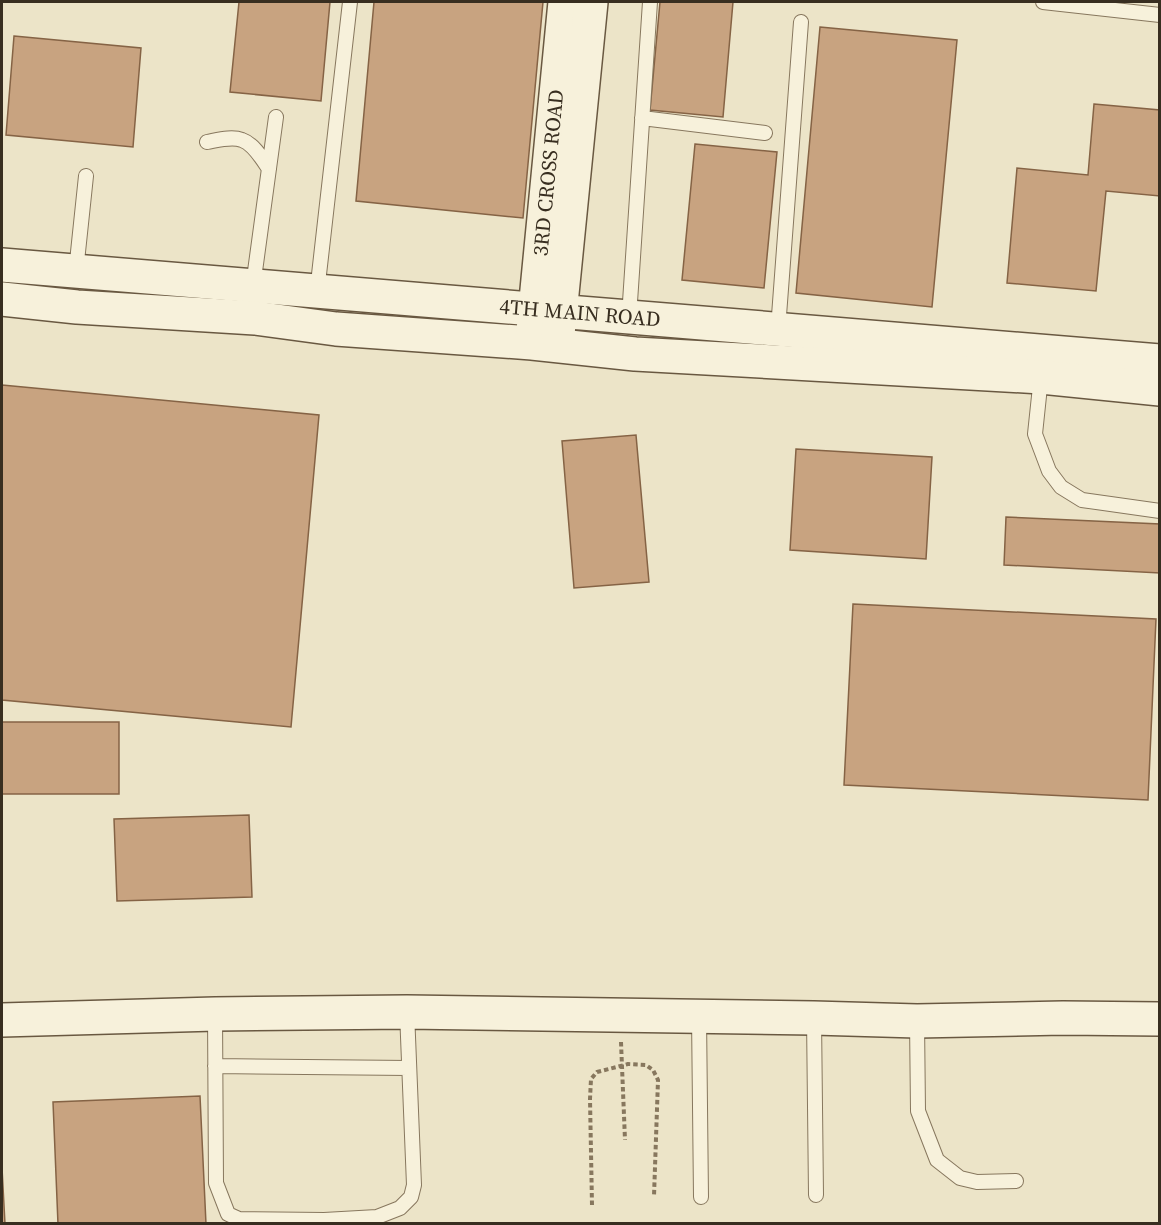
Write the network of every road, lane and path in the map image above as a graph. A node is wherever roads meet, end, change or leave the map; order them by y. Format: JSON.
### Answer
{"nodes":[{"id":1,"x":350,"y":2,"type":"edge"},
{"id":2,"x":565,"y":2,"type":"edge"},
{"id":3,"x":591,"y":2,"type":"edge"},
{"id":4,"x":650,"y":2,"type":"edge"},
{"id":5,"x":1042,"y":2,"type":"edge"},
{"id":6,"x":1160,"y":15,"type":"edge"},
{"id":7,"x":801,"y":22,"type":"dead end"},
{"id":8,"x":276,"y":117,"type":"dead end"},
{"id":9,"x":642,"y":118,"type":"junction"},
{"id":10,"x":765,"y":133,"type":"dead end"},
{"id":11,"x":207,"y":142,"type":"dead end"},
{"id":12,"x":269,"y":169,"type":"junction"},
{"id":13,"x":86,"y":177,"type":"dead end"},
{"id":14,"x":2,"y":265,"type":"edge"},
{"id":15,"x":76,"y":271,"type":"junction"},
{"id":16,"x":254,"y":286,"type":"junction"},
{"id":17,"x":317,"y":291,"type":"junction"},
{"id":18,"x":2,"y":299,"type":"edge"},
{"id":19,"x":547,"y":310,"type":"junction"},
{"id":20,"x":629,"y":317,"type":"junction"},
{"id":21,"x":778,"y":330,"type":"junction"},
{"id":22,"x":544,"y":345,"type":"junction"},
{"id":23,"x":1160,"y":361,"type":"edge"},
{"id":24,"x":1041,"y":377,"type":"junction"},
{"id":25,"x":1160,"y":388,"type":"edge"},
{"id":26,"x":1160,"y":511,"type":"edge"},
{"id":27,"x":2,"y":998,"type":"edge"},
{"id":28,"x":1160,"y":1006,"type":"edge"},
{"id":29,"x":407,"y":1012,"type":"junction"},
{"id":30,"x":215,"y":1014,"type":"junction"},
{"id":31,"x":621,"y":1016,"type":"junction"},
{"id":32,"x":699,"y":1016,"type":"junction"},
{"id":33,"x":814,"y":1018,"type":"junction"},
{"id":34,"x":1160,"y":1019,"type":"edge"},
{"id":35,"x":2,"y":1020,"type":"edge"},
{"id":36,"x":917,"y":1021,"type":"junction"},
{"id":37,"x":215,"y":1066,"type":"junction"},
{"id":38,"x":621,"y":1066,"type":"junction"},
{"id":39,"x":409,"y":1068,"type":"junction"},
{"id":40,"x":625,"y":1140,"type":"dead end"},
{"id":41,"x":1016,"y":1181,"type":"dead end"},
{"id":42,"x":816,"y":1195,"type":"dead end"},
{"id":43,"x":654,"y":1196,"type":"dead end"},
{"id":44,"x":701,"y":1197,"type":"dead end"},
{"id":45,"x":592,"y":1205,"type":"dead end"}],
"edges":[{"from":1,"to":17,"type":"lane"},
{"from":2,"to":19,"type":"street","name":"3RD CROSS ROAD"},
{"from":3,"to":19,"type":"street"},
{"from":4,"to":9,"type":"lane"},
{"from":5,"to":6,"type":"lane"},
{"from":7,"to":21,"type":"lane"},
{"from":8,"to":12,"type":"lane"},
{"from":9,"to":10,"type":"lane"},
{"from":9,"to":20,"type":"lane"},
{"from":11,"to":12,"type":"lane"},
{"from":12,"to":16,"type":"lane"},
{"from":13,"to":15,"type":"lane"},
{"from":14,"to":15,"type":"street","name":"4TH MAIN ROAD"},
{"from":15,"to":16,"type":"street","name":"4TH MAIN ROAD"},
{"from":16,"to":17,"type":"street","name":"4TH MAIN ROAD"},
{"from":17,"to":19,"type":"street","name":"4TH MAIN ROAD"},
{"from":18,"to":22,"type":"street","name":"4TH MAIN ROAD"},
{"from":19,"to":20,"type":"street","name":"4TH MAIN ROAD"},
{"from":19,"to":22,"type":"street"},
{"from":20,"to":21,"type":"street","name":"4TH MAIN ROAD"},
{"from":21,"to":23,"type":"street","name":"4TH MAIN ROAD"},
{"from":22,"to":24,"type":"street","name":"4TH MAIN ROAD"},
{"from":24,"to":25,"type":"street","name":"4TH MAIN ROAD"},
{"from":24,"to":26,"type":"lane"},
{"from":27,"to":28,"type":"street"},
{"from":29,"to":30,"type":"street"},
{"from":29,"to":31,"type":"street"},
{"from":29,"to":39,"type":"lane"},
{"from":30,"to":35,"type":"street"},
{"from":30,"to":37,"type":"lane"},
{"from":31,"to":32,"type":"street"},
{"from":31,"to":38,"type":"path"},
{"from":32,"to":33,"type":"street"},
{"from":32,"to":44,"type":"lane"},
{"from":33,"to":36,"type":"street"},
{"from":33,"to":42,"type":"lane"},
{"from":34,"to":36,"type":"street"},
{"from":36,"to":41,"type":"lane"},
{"from":37,"to":39,"type":"lane"},
{"from":37,"to":39,"type":"lane"},
{"from":38,"to":40,"type":"path"},
{"from":38,"to":43,"type":"path"},
{"from":38,"to":45,"type":"path"}]}
